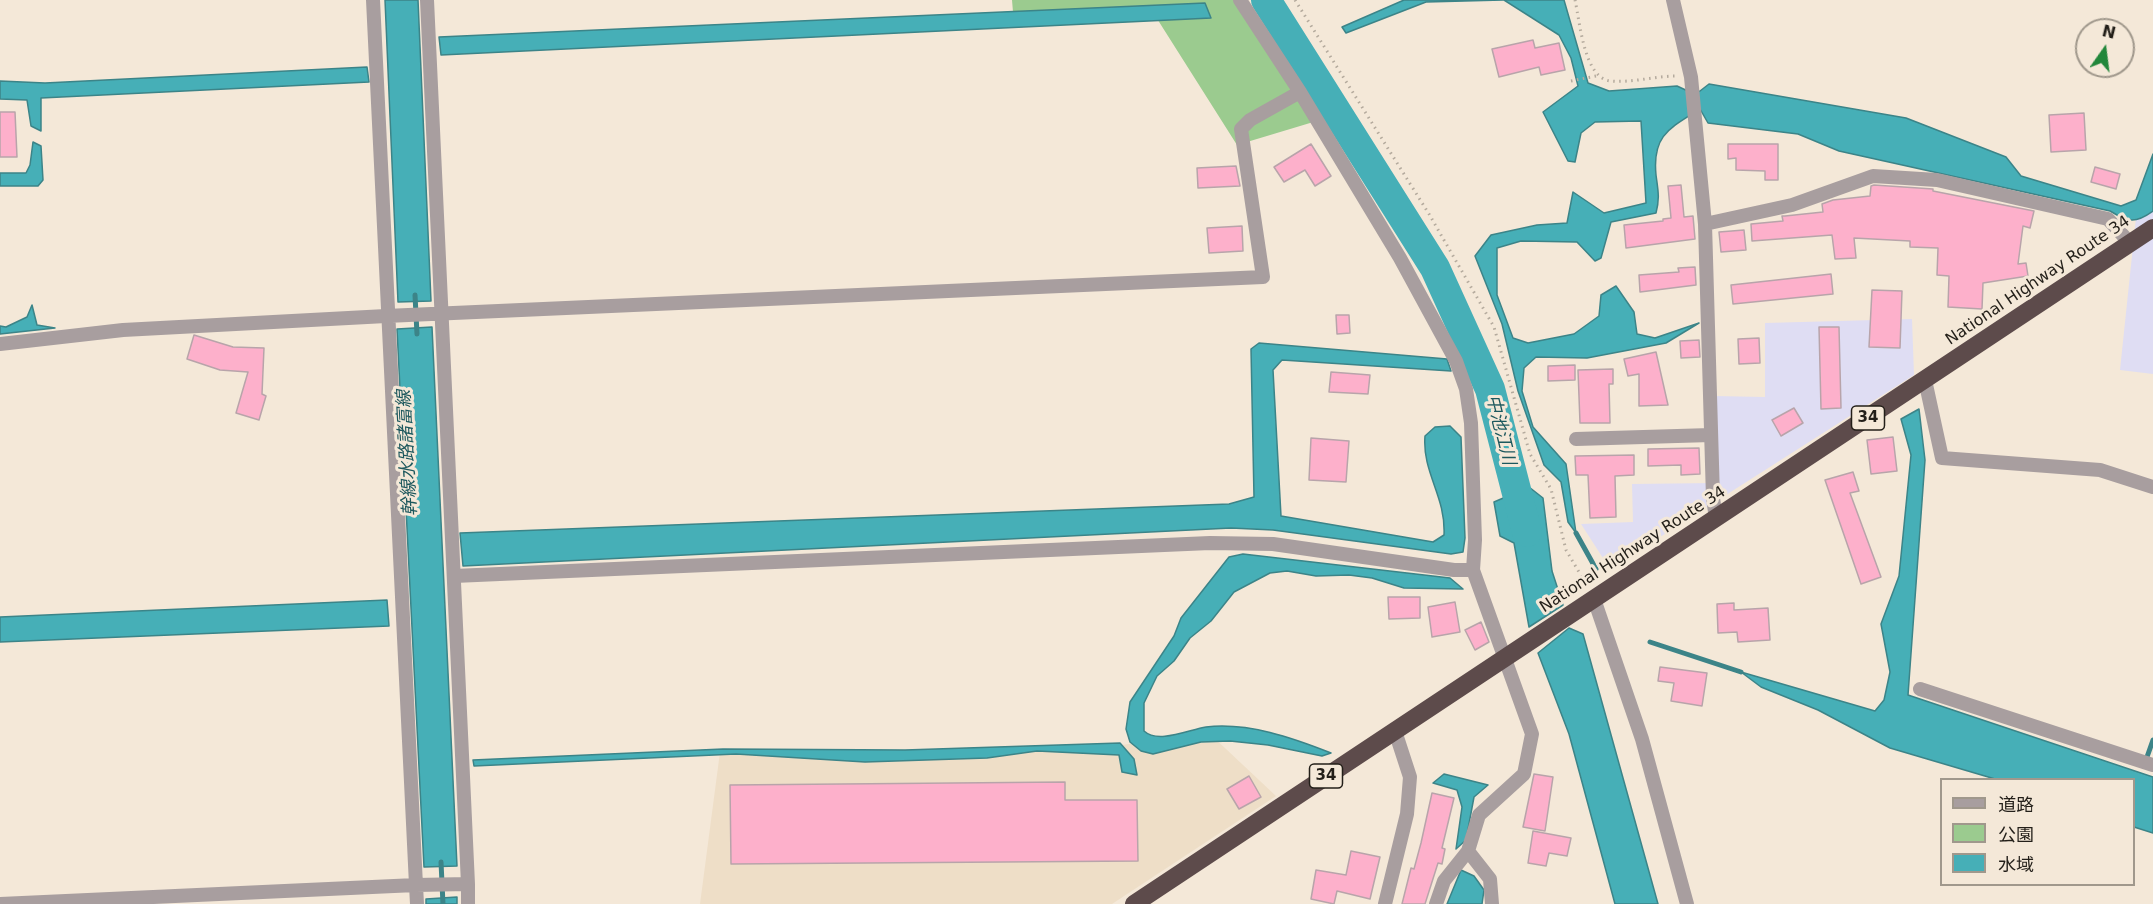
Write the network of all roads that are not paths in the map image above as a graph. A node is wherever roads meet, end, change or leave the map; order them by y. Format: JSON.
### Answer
{"nodes":[{"id":1,"x":373,"y":0,"type":"edge"},
{"id":2,"x":427,"y":0,"type":"edge"},
{"id":3,"x":1240,"y":0,"type":"edge"},
{"id":4,"x":1673,"y":0,"type":"edge"},
{"id":5,"x":1300,"y":92,"type":"junction"},
{"id":6,"x":1705,"y":224,"type":"junction"},
{"id":7,"x":2153,"y":228,"type":"edge"},
{"id":8,"x":2130,"y":243,"type":"junction"},
{"id":9,"x":441,"y":315,"type":"junction"},
{"id":10,"x":386,"y":316,"type":"junction"},
{"id":11,"x":0,"y":344,"type":"edge"},
{"id":12,"x":1926,"y":380,"type":"junction"},
{"id":13,"x":1711,"y":435,"type":"junction"},
{"id":14,"x":1576,"y":439,"type":"dead end"},
{"id":15,"x":2153,"y":487,"type":"edge"},
{"id":16,"x":1716,"y":519,"type":"junction"},
{"id":17,"x":1473,"y":570,"type":"junction"},
{"id":18,"x":454,"y":576,"type":"junction"},
{"id":19,"x":1588,"y":603,"type":"junction"},
{"id":20,"x":1512,"y":653,"type":"junction"},
{"id":21,"x":1920,"y":689,"type":"dead end"},
{"id":22,"x":1395,"y":731,"type":"junction"},
{"id":23,"x":2153,"y":765,"type":"edge"},
{"id":24,"x":1468,"y":851,"type":"junction"},
{"id":25,"x":461,"y":884,"type":"junction"},
{"id":26,"x":423,"y":885,"type":"junction"},
{"id":27,"x":0,"y":904,"type":"edge"},
{"id":28,"x":417,"y":904,"type":"edge"},
{"id":29,"x":468,"y":904,"type":"edge"},
{"id":30,"x":1134,"y":904,"type":"edge"},
{"id":31,"x":1385,"y":904,"type":"edge"},
{"id":32,"x":1436,"y":904,"type":"edge"},
{"id":33,"x":1492,"y":904,"type":"edge"},
{"id":34,"x":1687,"y":904,"type":"edge"}],
"edges":[{"from":1,"to":10,"type":"street"},
{"from":2,"to":9,"type":"street"},
{"from":3,"to":5,"type":"street"},
{"from":4,"to":6,"type":"street"},
{"from":5,"to":9,"type":"street"},
{"from":5,"to":17,"type":"street"},
{"from":6,"to":8,"type":"street"},
{"from":6,"to":13,"type":"street"},
{"from":7,"to":8,"type":"highway","name":"National Highway Route 34","number":"34"},
{"from":8,"to":12,"type":"highway","name":"National Highway Route 34","number":"34"},
{"from":9,"to":10,"type":"street"},
{"from":9,"to":18,"type":"street"},
{"from":10,"to":11,"type":"street"},
{"from":10,"to":26,"type":"street"},
{"from":12,"to":15,"type":"street"},
{"from":12,"to":16,"type":"highway","name":"National Highway Route 34","number":"34"},
{"from":13,"to":14,"type":"street"},
{"from":13,"to":16,"type":"street"},
{"from":16,"to":19,"type":"highway","name":"National Highway Route 34","number":"34"},
{"from":17,"to":18,"type":"street"},
{"from":17,"to":20,"type":"street"},
{"from":18,"to":25,"type":"street"},
{"from":19,"to":20,"type":"highway","name":"National Highway Route 34","number":"34"},
{"from":19,"to":34,"type":"street"},
{"from":20,"to":22,"type":"highway","name":"National Highway Route 34","number":"34"},
{"from":20,"to":24,"type":"street"},
{"from":21,"to":23,"type":"street"},
{"from":22,"to":30,"type":"highway","name":"National Highway Route 34","number":"34"},
{"from":22,"to":31,"type":"street"},
{"from":24,"to":32,"type":"street"},
{"from":24,"to":33,"type":"street"},
{"from":25,"to":26,"type":"street"},
{"from":25,"to":29,"type":"street"},
{"from":26,"to":27,"type":"street"},
{"from":26,"to":28,"type":"street"}]}
